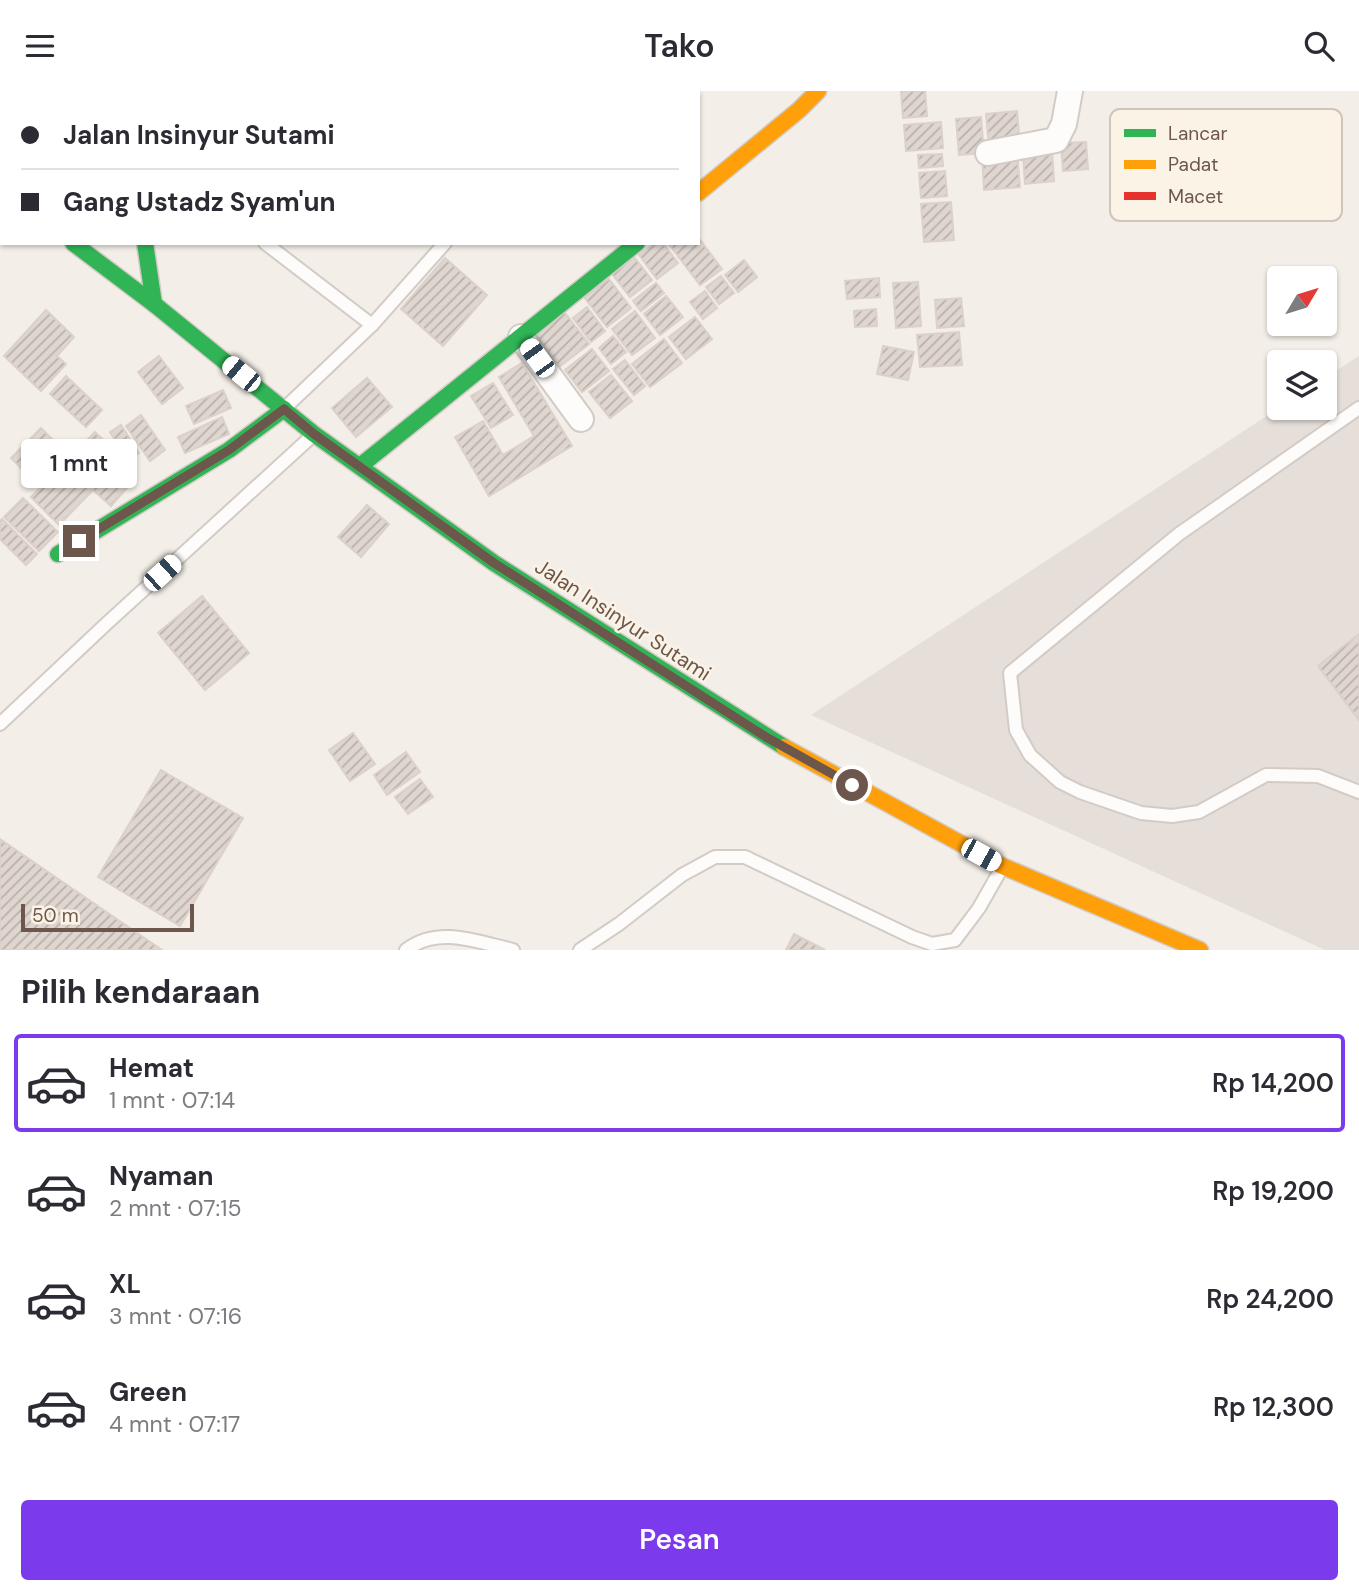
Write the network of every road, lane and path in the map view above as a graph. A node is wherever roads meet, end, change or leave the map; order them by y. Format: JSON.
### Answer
{"nodes":[{"id":1,"x":818,"y":91,"type":"edge"},
{"id":2,"x":1070,"y":91,"type":"edge"},
{"id":3,"x":988,"y":153,"type":"dead end"},
{"id":4,"x":700,"y":191,"type":"edge"},
{"id":5,"x":76,"y":245,"type":"edge"},
{"id":6,"x":145,"y":245,"type":"edge"},
{"id":7,"x":268,"y":245,"type":"edge"},
{"id":8,"x":443,"y":245,"type":"edge"},
{"id":9,"x":635,"y":245,"type":"edge"},
{"id":10,"x":154,"y":304,"type":"junction"},
{"id":11,"x":372,"y":325,"type":"junction"},
{"id":12,"x":522,"y":337,"type":"junction"},
{"id":13,"x":1359,"y":408,"type":"edge"},
{"id":14,"x":284,"y":409,"type":"junction"},
{"id":15,"x":581,"y":419,"type":"dead end"},
{"id":16,"x":314,"y":434,"type":"junction"},
{"id":17,"x":360,"y":466,"type":"junction"},
{"id":18,"x":58,"y":554,"type":"dead end"},
{"id":19,"x":0,"y":724,"type":"edge"},
{"id":20,"x":1359,"y":792,"type":"edge"},
{"id":21,"x":1002,"y":866,"type":"junction"},
{"id":22,"x":406,"y":950,"type":"edge"},
{"id":23,"x":513,"y":950,"type":"edge"},
{"id":24,"x":580,"y":950,"type":"edge"},
{"id":25,"x":1200,"y":950,"type":"edge"}],
"edges":[{"from":1,"to":4,"type":"main road"},
{"from":2,"to":3,"type":"street"},
{"from":5,"to":10,"type":"main road","name":"Jalan Insinyur Sutami"},
{"from":6,"to":10,"type":"main road"},
{"from":7,"to":11,"type":"lane"},
{"from":8,"to":11,"type":"lane"},
{"from":9,"to":12,"type":"main road"},
{"from":10,"to":14,"type":"main road","name":"Jalan Insinyur Sutami"},
{"from":11,"to":14,"type":"lane"},
{"from":12,"to":15,"type":"street"},
{"from":12,"to":17,"type":"main road"},
{"from":13,"to":20,"type":"lane"},
{"from":14,"to":16,"type":"main road","name":"Jalan Insinyur Sutami"},
{"from":14,"to":18,"type":"main road"},
{"from":16,"to":17,"type":"main road","name":"Jalan Insinyur Sutami"},
{"from":16,"to":19,"type":"lane"},
{"from":17,"to":21,"type":"main road","name":"Jalan Insinyur Sutami"},
{"from":21,"to":24,"type":"lane"},
{"from":21,"to":25,"type":"main road","name":"Jalan Insinyur Sutami"},
{"from":22,"to":23,"type":"lane"}]}
